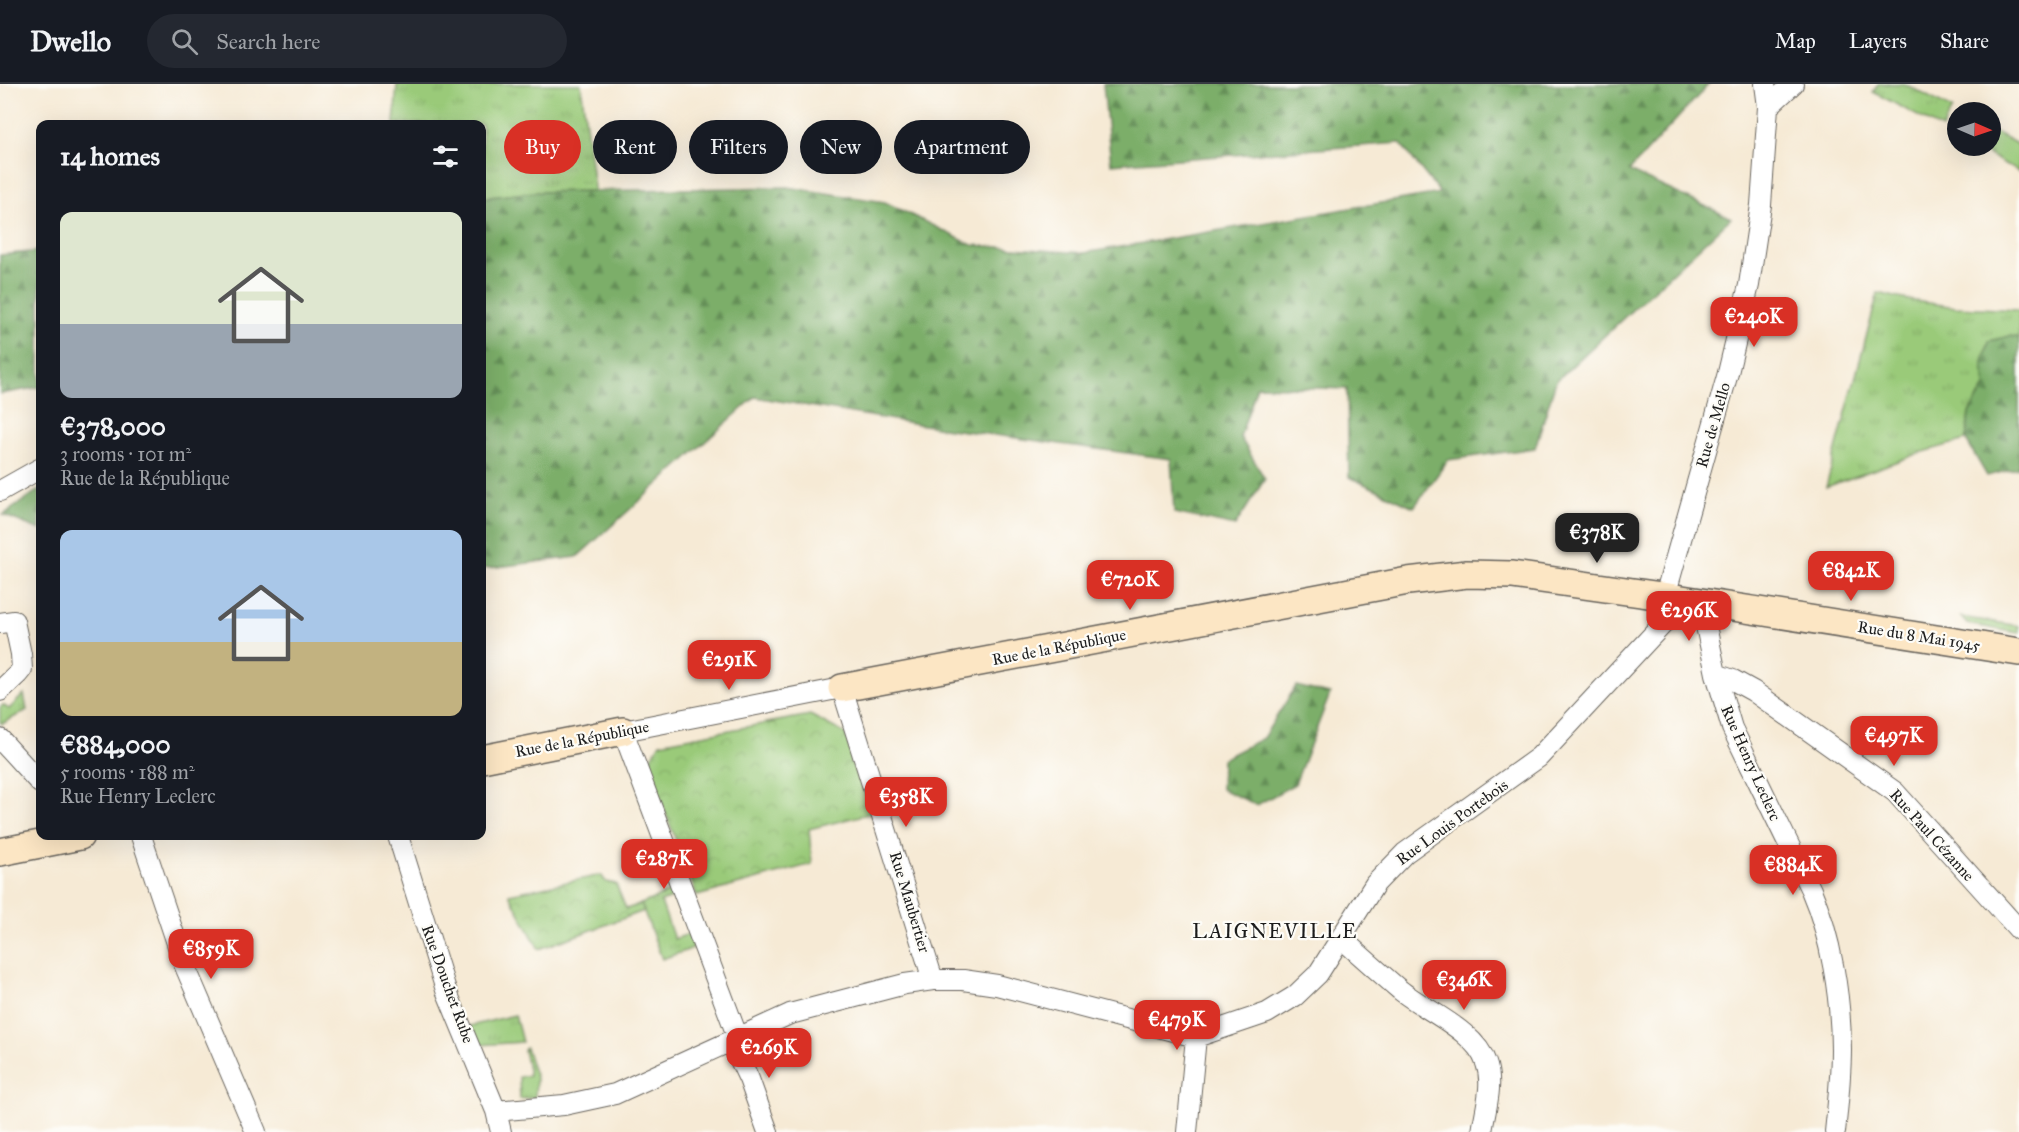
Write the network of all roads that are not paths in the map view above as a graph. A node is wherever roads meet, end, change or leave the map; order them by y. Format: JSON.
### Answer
{"nodes":[{"id":1,"x":1765,"y":84,"type":"edge"},
{"id":2,"x":1793,"y":84,"type":"edge"},
{"id":3,"x":1768,"y":107,"type":"junction"},
{"id":4,"x":36,"y":471,"type":"edge"},
{"id":5,"x":0,"y":491,"type":"edge"},
{"id":6,"x":1681,"y":599,"type":"junction"},
{"id":7,"x":0,"y":623,"type":"edge"},
{"id":8,"x":2019,"y":652,"type":"edge"},
{"id":9,"x":1716,"y":674,"type":"junction"},
{"id":10,"x":842,"y":688,"type":"junction"},
{"id":11,"x":0,"y":691,"type":"edge"},
{"id":12,"x":623,"y":731,"type":"junction"},
{"id":13,"x":0,"y":739,"type":"edge"},
{"id":14,"x":486,"y":758,"type":"edge"},
{"id":15,"x":36,"y":779,"type":"edge"},
{"id":16,"x":58,"y":840,"type":"edge"},
{"id":17,"x":142,"y":840,"type":"edge"},
{"id":18,"x":399,"y":840,"type":"edge"},
{"id":19,"x":0,"y":852,"type":"edge"},
{"id":20,"x":2019,"y":930,"type":"edge"},
{"id":21,"x":1341,"y":938,"type":"junction"},
{"id":22,"x":933,"y":980,"type":"junction"},
{"id":23,"x":1196,"y":1037,"type":"junction"},
{"id":24,"x":734,"y":1040,"type":"junction"},
{"id":25,"x":496,"y":1111,"type":"junction"},
{"id":26,"x":256,"y":1132,"type":"edge"},
{"id":27,"x":501,"y":1132,"type":"edge"},
{"id":28,"x":768,"y":1132,"type":"edge"},
{"id":29,"x":1187,"y":1132,"type":"edge"},
{"id":30,"x":1482,"y":1132,"type":"edge"},
{"id":31,"x":1835,"y":1132,"type":"edge"}],
"edges":[{"from":1,"to":3,"type":"street","name":"Rue de Mello"},
{"from":2,"to":3,"type":"street"},
{"from":3,"to":6,"type":"street","name":"Rue de Mello"},
{"from":4,"to":5,"type":"street"},
{"from":6,"to":8,"type":"main road","name":"Rue du 8 Mai 1945"},
{"from":6,"to":9,"type":"street","name":"Rue Henry Leclerc"},
{"from":6,"to":10,"type":"main road","name":"Rue de la République"},
{"from":6,"to":21,"type":"street","name":"Rue Louis Portebois"},
{"from":7,"to":11,"type":"street"},
{"from":9,"to":20,"type":"street","name":"Rue Paul Cézanne"},
{"from":9,"to":31,"type":"street","name":"Rue Henry Leclerc"},
{"from":10,"to":12,"type":"street","name":"Rue de la République"},
{"from":10,"to":22,"type":"street","name":"Rue Maubertier"},
{"from":12,"to":14,"type":"main road","name":"Rue de la République"},
{"from":12,"to":24,"type":"street"},
{"from":13,"to":15,"type":"street"},
{"from":16,"to":19,"type":"main road"},
{"from":17,"to":26,"type":"street"},
{"from":18,"to":25,"type":"street","name":"Rue Douchet Rube"},
{"from":21,"to":23,"type":"street","name":"Rue Louis Portebois"},
{"from":21,"to":30,"type":"street"},
{"from":22,"to":23,"type":"street"},
{"from":22,"to":24,"type":"street"},
{"from":23,"to":29,"type":"street"},
{"from":24,"to":25,"type":"street"},
{"from":24,"to":28,"type":"street"},
{"from":25,"to":27,"type":"street","name":"Rue Douchet Rube"}]}
